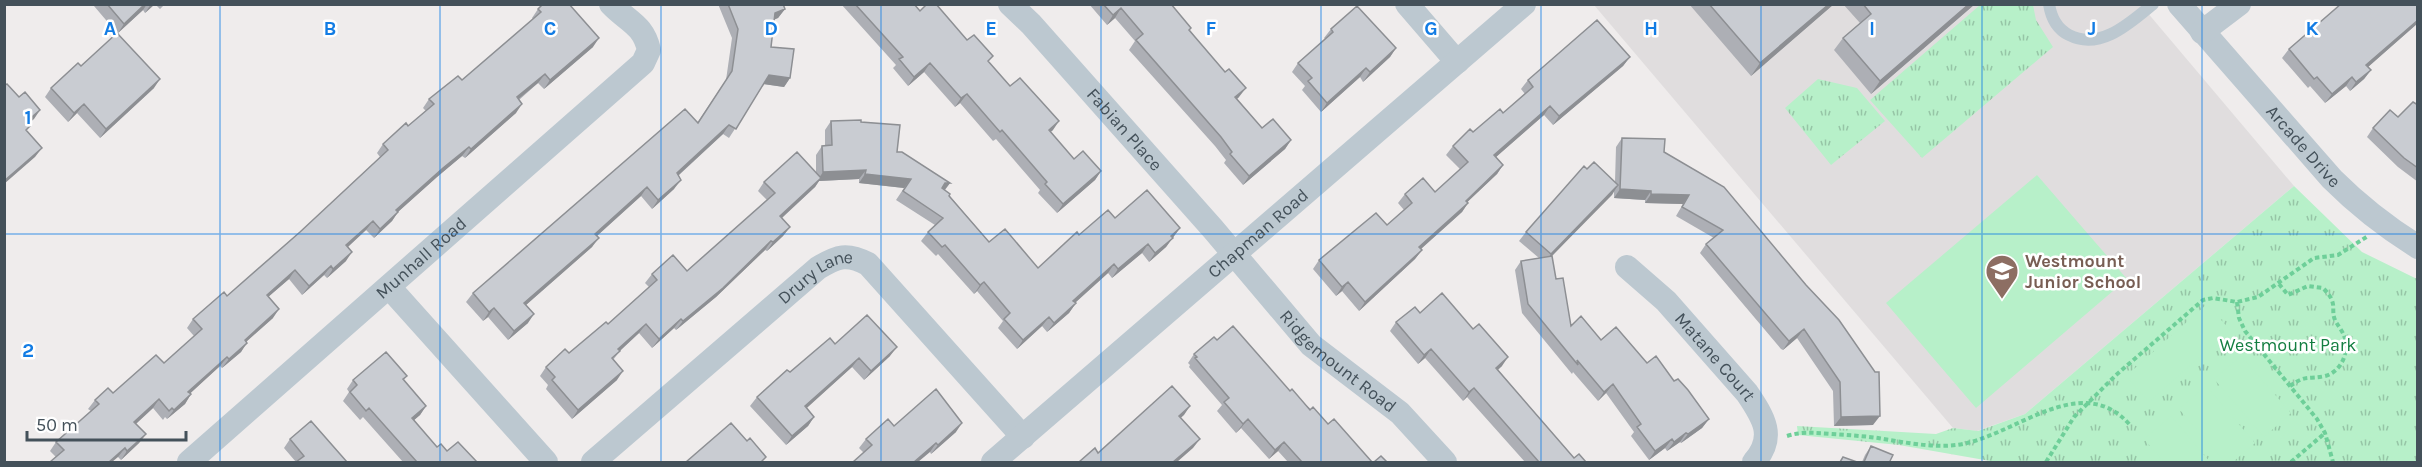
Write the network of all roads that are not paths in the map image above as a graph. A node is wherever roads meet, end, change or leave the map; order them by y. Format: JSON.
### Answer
{"nodes":[{"id":1,"x":611,"y":4,"type":"edge"},
{"id":2,"x":1010,"y":4,"type":"edge"},
{"id":3,"x":1407,"y":4,"type":"edge"},
{"id":4,"x":1524,"y":4,"type":"edge"},
{"id":5,"x":2049,"y":4,"type":"edge"},
{"id":6,"x":2153,"y":4,"type":"edge"},
{"id":7,"x":2179,"y":4,"type":"edge"},
{"id":8,"x":2239,"y":4,"type":"edge"},
{"id":9,"x":2202,"y":32,"type":"junction"},
{"id":10,"x":1456,"y":62,"type":"junction"},
{"id":11,"x":2418,"y":247,"type":"edge"},
{"id":12,"x":1235,"y":256,"type":"junction"},
{"id":13,"x":1627,"y":267,"type":"dead end"},
{"id":14,"x":389,"y":287,"type":"junction"},
{"id":15,"x":1023,"y":437,"type":"junction"},
{"id":16,"x":1760,"y":452,"type":"edge"},
{"id":17,"x":192,"y":462,"type":"edge"},
{"id":18,"x":546,"y":462,"type":"edge"},
{"id":19,"x":593,"y":462,"type":"edge"},
{"id":20,"x":993,"y":462,"type":"edge"},
{"id":21,"x":1445,"y":462,"type":"edge"}],
"edges":[{"from":1,"to":14,"type":"street","name":"Munhall Road"},
{"from":2,"to":12,"type":"street","name":"Fabian Place"},
{"from":3,"to":10,"type":"street"},
{"from":4,"to":10,"type":"street","name":"Chapman Road"},
{"from":5,"to":6,"type":"lane"},
{"from":7,"to":9,"type":"street"},
{"from":8,"to":9,"type":"street"},
{"from":9,"to":11,"type":"street","name":"Arcade Drive"},
{"from":10,"to":12,"type":"street","name":"Chapman Road"},
{"from":12,"to":15,"type":"street","name":"Chapman Road"},
{"from":12,"to":21,"type":"street","name":"Ridgemount Road"},
{"from":13,"to":16,"type":"street","name":"Matane Court"},
{"from":14,"to":17,"type":"street","name":"Munhall Road"},
{"from":14,"to":18,"type":"street"},
{"from":15,"to":19,"type":"street","name":"Drury Lane"},
{"from":15,"to":20,"type":"street","name":"Chapman Road"}]}
